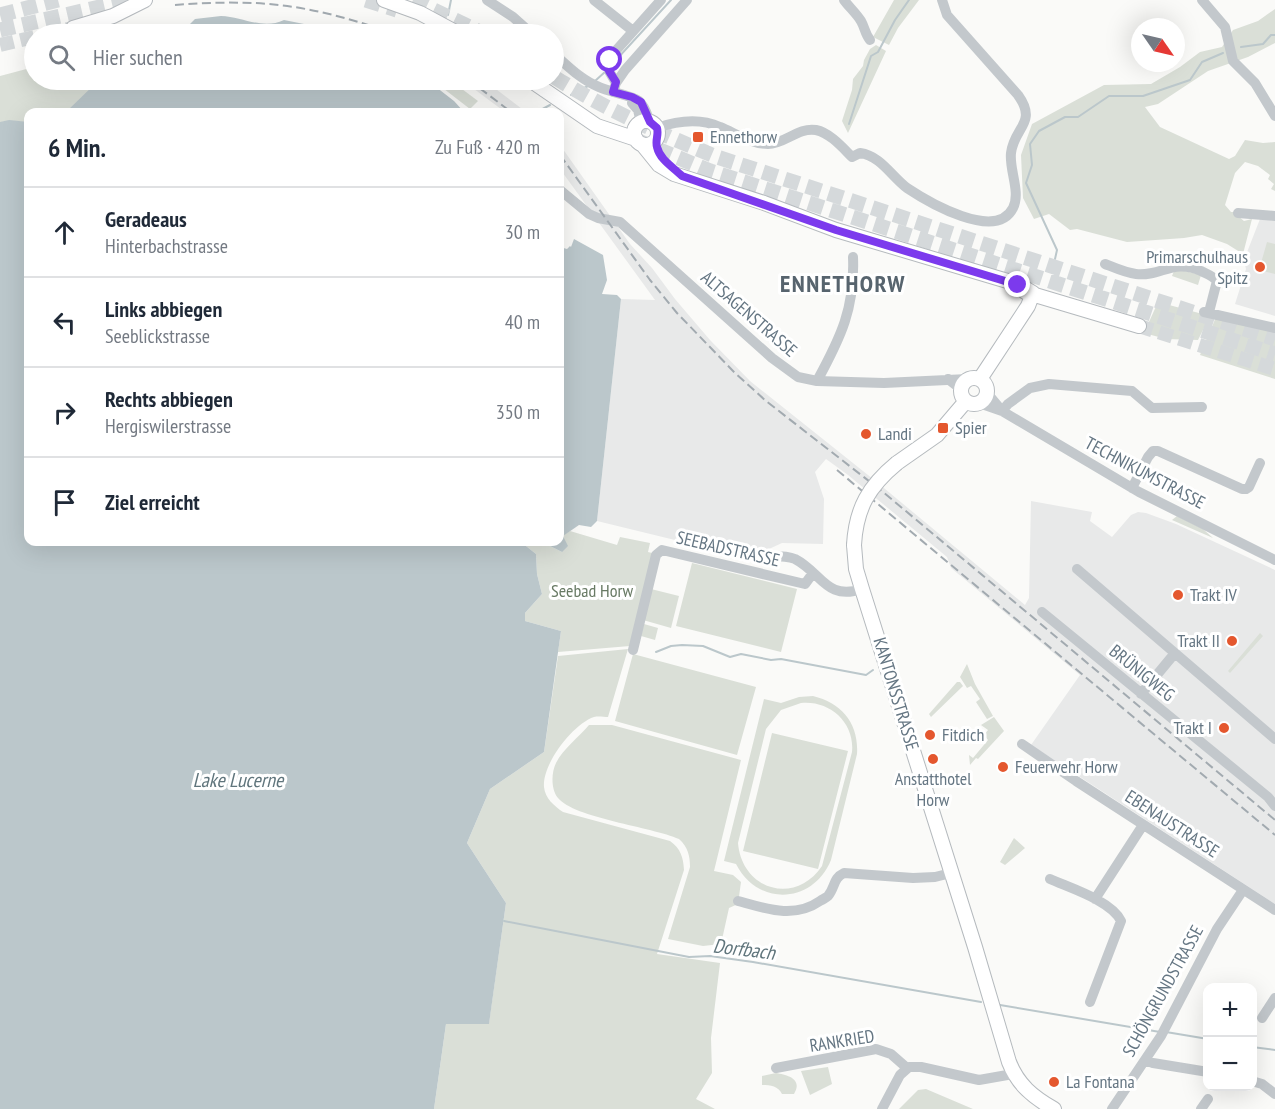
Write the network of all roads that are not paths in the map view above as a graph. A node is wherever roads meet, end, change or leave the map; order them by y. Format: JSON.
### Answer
{"nodes":[{"id":1,"x":145,"y":0,"type":"edge"},
{"id":2,"x":384,"y":0,"type":"tunnel mouth"},
{"id":3,"x":488,"y":0,"type":"edge"},
{"id":4,"x":594,"y":0,"type":"edge"},
{"id":5,"x":661,"y":0,"type":"edge"},
{"id":6,"x":687,"y":0,"type":"edge"},
{"id":7,"x":844,"y":0,"type":"edge"},
{"id":8,"x":942,"y":0,"type":"edge"},
{"id":9,"x":1202,"y":0,"type":"edge"},
{"id":10,"x":86,"y":24,"type":"edge"},
{"id":11,"x":440,"y":24,"type":"edge"},
{"id":12,"x":521,"y":24,"type":"edge"},
{"id":13,"x":633,"y":31,"type":"junction"},
{"id":14,"x":870,"y":40,"type":"dead end"},
{"id":15,"x":564,"y":63,"type":"edge"},
{"id":16,"x":614,"y":87,"type":"junction"},
{"id":17,"x":545,"y":90,"type":"edge"},
{"id":18,"x":1275,"y":116,"type":"edge"},
{"id":19,"x":646,"y":132,"type":"junction"},
{"id":20,"x":564,"y":193,"type":"edge"},
{"id":21,"x":1238,"y":213,"type":"dead end"},
{"id":22,"x":1275,"y":216,"type":"edge"},
{"id":23,"x":853,"y":257,"type":"dead end"},
{"id":24,"x":1105,"y":264,"type":"dead end"},
{"id":25,"x":1033,"y":293,"type":"junction"},
{"id":26,"x":1139,"y":326,"type":"tunnel mouth"},
{"id":27,"x":1275,"y":328,"type":"edge"},
{"id":28,"x":817,"y":381,"type":"junction"},
{"id":29,"x":973,"y":391,"type":"junction"},
{"id":30,"x":1202,"y":407,"type":"dead end"},
{"id":31,"x":1002,"y":411,"type":"junction"},
{"id":32,"x":1260,"y":463,"type":"dead end"},
{"id":33,"x":1132,"y":488,"type":"junction"},
{"id":34,"x":771,"y":556,"type":"dead end"},
{"id":35,"x":1274,"y":559,"type":"edge"},
{"id":36,"x":1077,"y":569,"type":"dead end"},
{"id":37,"x":813,"y":573,"type":"junction"},
{"id":38,"x":862,"y":589,"type":"junction"},
{"id":39,"x":1042,"y":612,"type":"dead end"},
{"id":40,"x":633,"y":650,"type":"dead end"},
{"id":41,"x":1175,"y":653,"type":"junction"},
{"id":42,"x":1141,"y":694,"type":"junction"},
{"id":43,"x":1275,"y":739,"type":"edge"},
{"id":44,"x":1022,"y":744,"type":"dead end"},
{"id":45,"x":1273,"y":797,"type":"edge"},
{"id":46,"x":1143,"y":825,"type":"junction"},
{"id":47,"x":951,"y":873,"type":"junction"},
{"id":48,"x":1050,"y":879,"type":"dead end"},
{"id":49,"x":1243,"y":890,"type":"junction"},
{"id":50,"x":1095,"y":899,"type":"junction"},
{"id":51,"x":738,"y":901,"type":"dead end"},
{"id":52,"x":1275,"y":910,"type":"edge"},
{"id":53,"x":1275,"y":998,"type":"edge"},
{"id":54,"x":1090,"y":1002,"type":"dead end"},
{"id":55,"x":1262,"y":1018,"type":"dead end"},
{"id":56,"x":1145,"y":1060,"type":"junction"},
{"id":57,"x":776,"y":1068,"type":"dead end"},
{"id":58,"x":907,"y":1068,"type":"junction"},
{"id":59,"x":1203,"y":1071,"type":"edge"},
{"id":60,"x":1013,"y":1074,"type":"junction"},
{"id":61,"x":1257,"y":1082,"type":"edge"},
{"id":62,"x":1275,"y":1094,"type":"edge"},
{"id":63,"x":1208,"y":1100,"type":"dead end"},
{"id":64,"x":882,"y":1109,"type":"edge"},
{"id":65,"x":1054,"y":1109,"type":"edge"},
{"id":66,"x":1112,"y":1109,"type":"edge"},
{"id":67,"x":1201,"y":1109,"type":"edge"}],
"edges":[{"from":1,"to":10,"type":"main road"},
{"from":2,"to":11,"type":"main road"},
{"from":3,"to":12,"type":"street"},
{"from":4,"to":13,"type":"street"},
{"from":5,"to":13,"type":"street"},
{"from":6,"to":16,"type":"street"},
{"from":7,"to":14,"type":"street"},
{"from":8,"to":19,"type":"street"},
{"from":9,"to":18,"type":"street"},
{"from":13,"to":16,"type":"street"},
{"from":15,"to":16,"type":"street"},
{"from":16,"to":19,"type":"street"},
{"from":17,"to":19,"type":"main road"},
{"from":19,"to":25,"type":"main road"},
{"from":20,"to":28,"type":"street","name":"ALTSAGENSTRASSE"},
{"from":21,"to":22,"type":"street"},
{"from":23,"to":28,"type":"street"},
{"from":24,"to":27,"type":"street"},
{"from":25,"to":26,"type":"main road"},
{"from":25,"to":29,"type":"main road","name":"KANTONSSTRASSE"},
{"from":28,"to":29,"type":"street","name":"ALTSAGENSTRASSE"},
{"from":29,"to":31,"type":"street","name":"TECHNIKUMSTRASSE"},
{"from":29,"to":38,"type":"main road","name":"KANTONSSTRASSE","bridge":true},
{"from":30,"to":31,"type":"street"},
{"from":31,"to":33,"type":"street","name":"TECHNIKUMSTRASSE"},
{"from":32,"to":33,"type":"street"},
{"from":33,"to":35,"type":"street","name":"TECHNIKUMSTRASSE"},
{"from":34,"to":37,"type":"street","name":"SEEBADSTRASSE"},
{"from":36,"to":41,"type":"street"},
{"from":37,"to":38,"type":"street","name":"SEEBADSTRASSE"},
{"from":37,"to":40,"type":"street","name":"SEEBADSTRASSE"},
{"from":38,"to":47,"type":"main road","name":"KANTONSSTRASSE"},
{"from":39,"to":42,"type":"street","name":"BRÜNIGWEG"},
{"from":41,"to":42,"type":"street"},
{"from":41,"to":43,"type":"street"},
{"from":42,"to":45,"type":"street","name":"BRÜNIGWEG"},
{"from":44,"to":46,"type":"street","name":"EBENAUSTRASSE"},
{"from":46,"to":49,"type":"street","name":"EBENAUSTRASSE"},
{"from":46,"to":50,"type":"street"},
{"from":47,"to":51,"type":"street"},
{"from":47,"to":60,"type":"main road","name":"KANTONSSTRASSE"},
{"from":48,"to":50,"type":"street"},
{"from":49,"to":52,"type":"street","name":"EBENAUSTRASSE"},
{"from":49,"to":56,"type":"street","name":"SCHÖNGRUNDSTRASSE"},
{"from":50,"to":54,"type":"street"},
{"from":53,"to":55,"type":"street"},
{"from":56,"to":59,"type":"street"},
{"from":56,"to":66,"type":"street","name":"SCHÖNGRUNDSTRASSE"},
{"from":57,"to":58,"type":"street","name":"RANKRIED"},
{"from":58,"to":60,"type":"street"},
{"from":58,"to":64,"type":"street"},
{"from":60,"to":65,"type":"main road","name":"KANTONSSTRASSE"},
{"from":61,"to":62,"type":"street"},
{"from":63,"to":67,"type":"street"}]}
